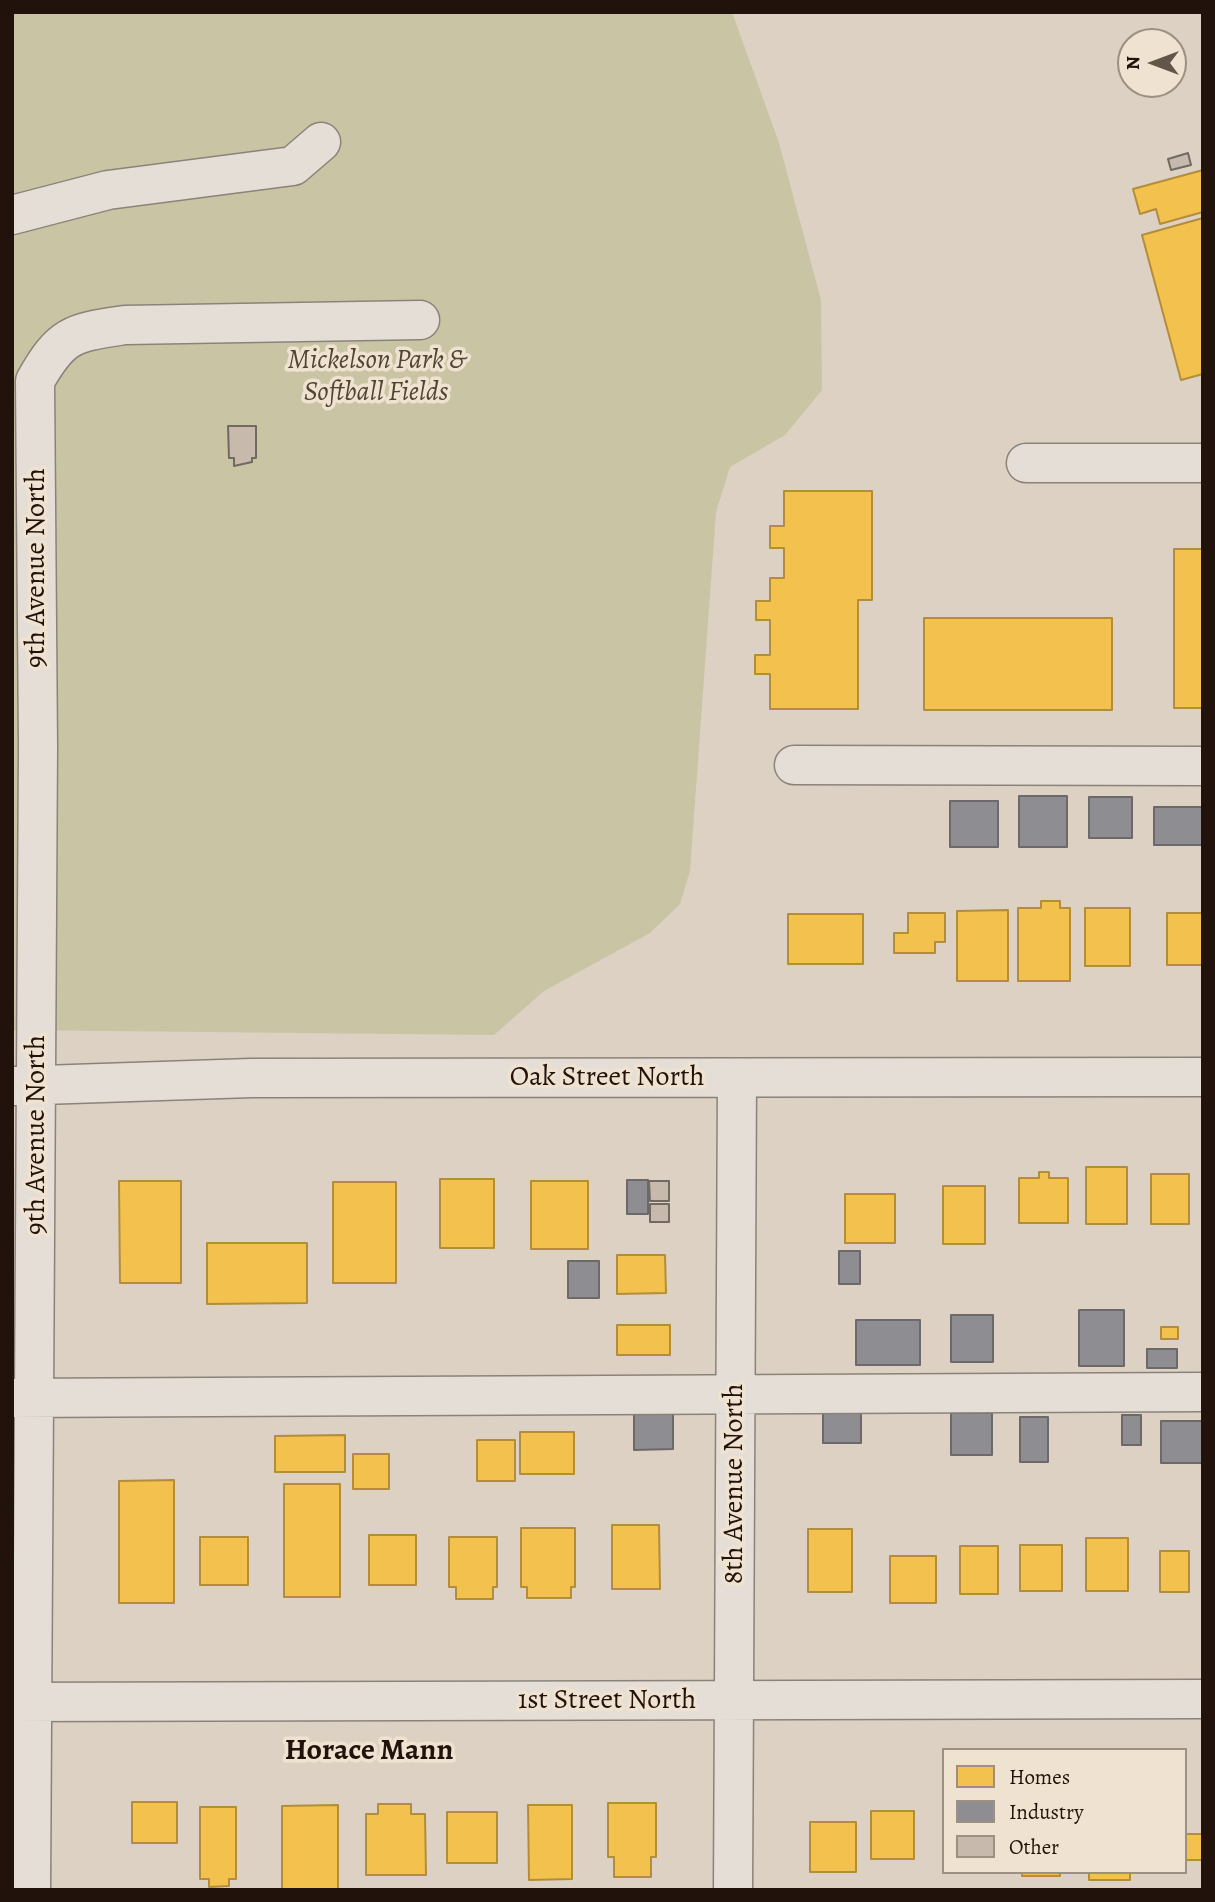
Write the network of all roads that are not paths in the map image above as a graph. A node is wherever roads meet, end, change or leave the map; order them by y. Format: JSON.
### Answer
{"nodes":[{"id":1,"x":321,"y":142,"type":"dead end"},
{"id":2,"x":12,"y":215,"type":"edge"},
{"id":3,"x":420,"y":320,"type":"dead end"},
{"id":4,"x":24,"y":377,"type":"edge"},
{"id":5,"x":1026,"y":463,"type":"dead end"},
{"id":6,"x":1203,"y":463,"type":"edge"},
{"id":7,"x":794,"y":765,"type":"dead end"},
{"id":8,"x":1203,"y":766,"type":"edge"},
{"id":9,"x":1203,"y":1077,"type":"edge"},
{"id":10,"x":737,"y":1078,"type":"junction"},
{"id":11,"x":24,"y":1086,"type":"edge"},
{"id":12,"x":1203,"y":1392,"type":"edge"},
{"id":13,"x":736,"y":1394,"type":"junction"},
{"id":14,"x":24,"y":1398,"type":"edge"},
{"id":15,"x":1203,"y":1699,"type":"edge"},
{"id":16,"x":734,"y":1700,"type":"junction"},
{"id":17,"x":22,"y":1702,"type":"edge"},
{"id":18,"x":31,"y":1890,"type":"edge"},
{"id":19,"x":733,"y":1890,"type":"edge"}],
"edges":[{"from":1,"to":2,"type":"street"},
{"from":3,"to":4,"type":"street"},
{"from":4,"to":11,"type":"street","name":"9th Avenue North"},
{"from":5,"to":6,"type":"street"},
{"from":7,"to":8,"type":"street"},
{"from":9,"to":10,"type":"street","name":"Oak Street North"},
{"from":10,"to":11,"type":"street","name":"Oak Street North"},
{"from":10,"to":13,"type":"street","name":"8th Avenue North"},
{"from":11,"to":14,"type":"street","name":"9th Avenue North"},
{"from":12,"to":13,"type":"street"},
{"from":13,"to":14,"type":"street"},
{"from":13,"to":16,"type":"street","name":"8th Avenue North"},
{"from":14,"to":17,"type":"street","name":"9th Avenue North"},
{"from":15,"to":16,"type":"street","name":"1st Street North"},
{"from":16,"to":17,"type":"street","name":"1st Street North"},
{"from":16,"to":19,"type":"street","name":"8th Avenue North"},
{"from":17,"to":18,"type":"street","name":"9th Avenue North"}]}
